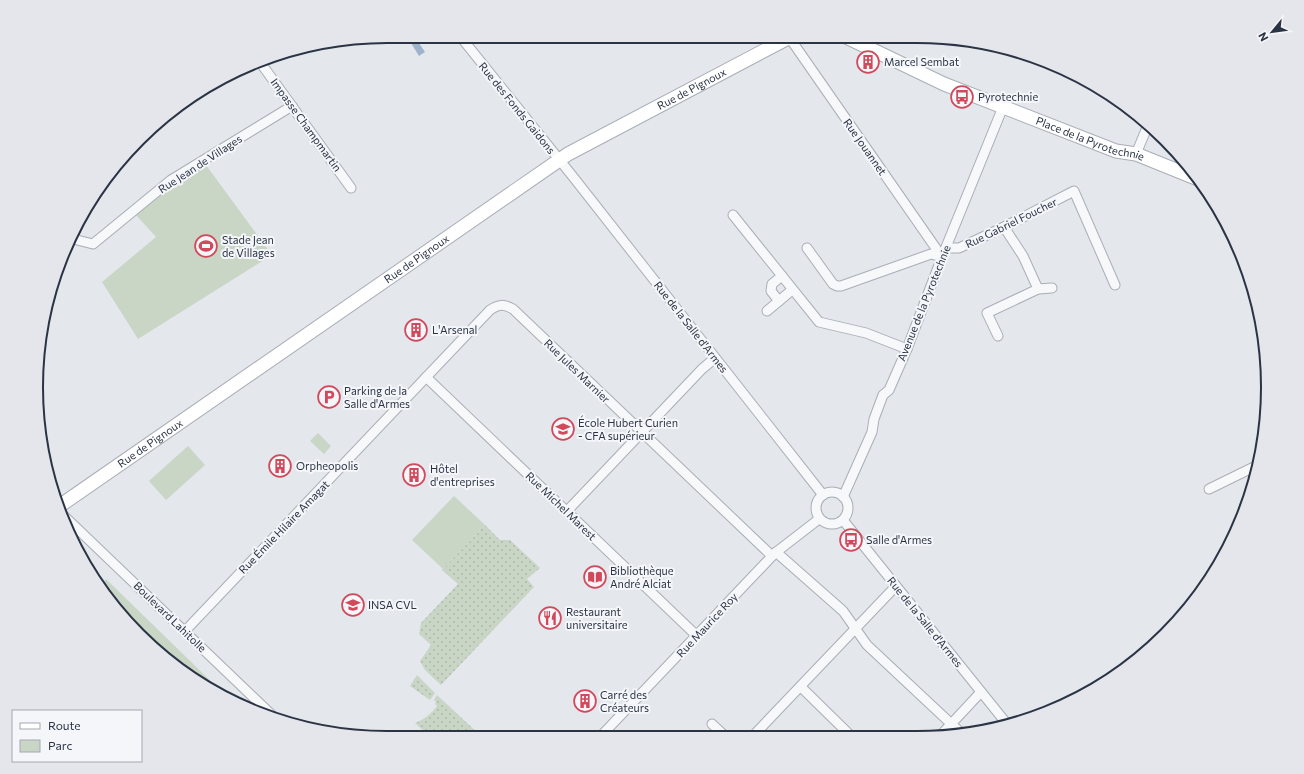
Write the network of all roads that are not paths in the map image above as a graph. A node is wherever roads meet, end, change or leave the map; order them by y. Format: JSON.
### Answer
{"nodes":[{"id":1,"x":466,"y":43,"type":"edge"},
{"id":2,"x":778,"y":43,"type":"edge"},
{"id":3,"x":793,"y":43,"type":"edge"},
{"id":4,"x":863,"y":43,"type":"edge"},
{"id":5,"x":263,"y":66,"type":"edge"},
{"id":6,"x":1004,"y":104,"type":"junction"},
{"id":7,"x":292,"y":106,"type":"junction"},
{"id":8,"x":1146,"y":130,"type":"edge"},
{"id":9,"x":1136,"y":154,"type":"junction"},
{"id":10,"x":559,"y":160,"type":"junction"},
{"id":11,"x":1187,"y":175,"type":"edge"},
{"id":12,"x":351,"y":188,"type":"dead end"},
{"id":13,"x":733,"y":215,"type":"dead end"},
{"id":14,"x":1004,"y":227,"type":"junction"},
{"id":15,"x":76,"y":239,"type":"edge"},
{"id":16,"x":807,"y":248,"type":"dead end"},
{"id":17,"x":946,"y":248,"type":"junction"},
{"id":18,"x":942,"y":257,"type":"junction"},
{"id":19,"x":782,"y":276,"type":"junction"},
{"id":20,"x":1115,"y":285,"type":"dead end"},
{"id":21,"x":1052,"y":288,"type":"dead end"},
{"id":22,"x":1038,"y":289,"type":"junction"},
{"id":23,"x":792,"y":290,"type":"junction"},
{"id":24,"x":779,"y":301,"type":"junction"},
{"id":25,"x":502,"y":304,"type":"joint"},
{"id":26,"x":767,"y":311,"type":"dead end"},
{"id":27,"x":998,"y":336,"type":"dead end"},
{"id":28,"x":907,"y":349,"type":"junction"},
{"id":29,"x":715,"y":358,"type":"junction"},
{"id":30,"x":426,"y":377,"type":"junction"},
{"id":31,"x":642,"y":432,"type":"junction"},
{"id":32,"x":1251,"y":469,"type":"edge"},
{"id":33,"x":1209,"y":489,"type":"dead end"},
{"id":34,"x":823,"y":495,"type":"junction"},
{"id":35,"x":843,"y":497,"type":"junction"},
{"id":36,"x":63,"y":503,"type":"edge"},
{"id":37,"x":567,"y":511,"type":"junction"},
{"id":38,"x":819,"y":519,"type":"junction"},
{"id":39,"x":843,"y":520,"type":"junction"},
{"id":40,"x":70,"y":522,"type":"edge"},
{"id":41,"x":774,"y":554,"type":"junction"},
{"id":42,"x":896,"y":586,"type":"junction"},
{"id":43,"x":855,"y":629,"type":"junction"},
{"id":44,"x":185,"y":631,"type":"junction"},
{"id":45,"x":697,"y":636,"type":"junction"},
{"id":46,"x":801,"y":686,"type":"junction"},
{"id":47,"x":981,"y":692,"type":"junction"},
{"id":48,"x":266,"y":709,"type":"edge"},
{"id":49,"x":1003,"y":720,"type":"edge"},
{"id":50,"x":712,"y":724,"type":"dead end"},
{"id":51,"x":951,"y":724,"type":"junction"},
{"id":52,"x":946,"y":729,"type":"edge"},
{"id":53,"x":956,"y":729,"type":"edge"},
{"id":54,"x":606,"y":731,"type":"edge"},
{"id":55,"x":720,"y":731,"type":"edge"},
{"id":56,"x":758,"y":731,"type":"edge"},
{"id":57,"x":846,"y":731,"type":"edge"}],
"edges":[{"from":1,"to":10,"type":"street","name":"Rue des Fonds Gaidons"},
{"from":2,"to":10,"type":"main road","name":"Rue de Pignoux"},
{"from":3,"to":18,"type":"street","name":"Rue Jouannet"},
{"from":4,"to":6,"type":"main road","name":"Place de la Pyrotechnie"},
{"from":5,"to":7,"type":"street","name":"Impasse Champmartin"},
{"from":6,"to":9,"type":"main road","name":"Place de la Pyrotechnie"},
{"from":6,"to":17,"type":"street","name":"Avenue de la Pyrotechnie"},
{"from":7,"to":12,"type":"street","name":"Impasse Champmartin"},
{"from":7,"to":15,"type":"street","name":"Rue Jean de Villages"},
{"from":8,"to":9,"type":"street"},
{"from":9,"to":11,"type":"main road","name":"Place de la Pyrotechnie"},
{"from":10,"to":29,"type":"street","name":"Rue de la Salle d'Armes"},
{"from":10,"to":36,"type":"main road","name":"Rue de Pignoux"},
{"from":13,"to":19,"type":"street"},
{"from":14,"to":17,"type":"street","name":"Rue Gabriel Foucher"},
{"from":14,"to":20,"type":"street","name":"Rue Gabriel Foucher"},
{"from":14,"to":22,"type":"street"},
{"from":16,"to":18,"type":"street"},
{"from":17,"to":18,"type":"street","name":"Avenue de la Pyrotechnie"},
{"from":18,"to":28,"type":"street","name":"Avenue de la Pyrotechnie"},
{"from":19,"to":23,"type":"street"},
{"from":19,"to":24,"type":"street"},
{"from":21,"to":22,"type":"street"},
{"from":22,"to":27,"type":"street"},
{"from":23,"to":24,"type":"street"},
{"from":23,"to":28,"type":"street"},
{"from":24,"to":26,"type":"street"},
{"from":25,"to":30,"type":"street","name":"Rue Émile Hilaire Amagat"},
{"from":25,"to":31,"type":"street","name":"Rue Jules Marnier"},
{"from":28,"to":35,"type":"street","name":"Avenue de la Pyrotechnie"},
{"from":29,"to":31,"type":"street"},
{"from":29,"to":34,"type":"street","name":"Rue de la Salle d'Armes"},
{"from":30,"to":37,"type":"street","name":"Rue Michel Marest"},
{"from":30,"to":44,"type":"street","name":"Rue Émile Hilaire Amagat"},
{"from":31,"to":37,"type":"street"},
{"from":31,"to":41,"type":"street","name":"Rue Jules Marnier"},
{"from":32,"to":33,"type":"street"},
{"from":34,"to":35,"type":"street"},
{"from":34,"to":38,"type":"street"},
{"from":35,"to":39,"type":"street"},
{"from":37,"to":45,"type":"street","name":"Rue Michel Marest"},
{"from":38,"to":39,"type":"street"},
{"from":38,"to":41,"type":"street","name":"Rue Maurice Roy"},
{"from":39,"to":42,"type":"street","name":"Rue de la Salle d'Armes"},
{"from":40,"to":44,"type":"street","name":"Boulevard Lahitolle"},
{"from":41,"to":43,"type":"street","name":"Rue Jules Marnier"},
{"from":41,"to":45,"type":"street","name":"Rue Maurice Roy"},
{"from":42,"to":43,"type":"street"},
{"from":42,"to":47,"type":"street","name":"Rue de la Salle d'Armes"},
{"from":43,"to":46,"type":"street"},
{"from":43,"to":51,"type":"street","name":"Rue Jules Marnier"},
{"from":44,"to":48,"type":"street","name":"Boulevard Lahitolle"},
{"from":45,"to":54,"type":"street","name":"Rue Maurice Roy"},
{"from":46,"to":56,"type":"street"},
{"from":46,"to":57,"type":"street"},
{"from":47,"to":49,"type":"street","name":"Rue de la Salle d'Armes"},
{"from":47,"to":51,"type":"street"},
{"from":50,"to":55,"type":"street"},
{"from":51,"to":52,"type":"street"},
{"from":51,"to":53,"type":"street","name":"Rue Jules Marnier"}]}
